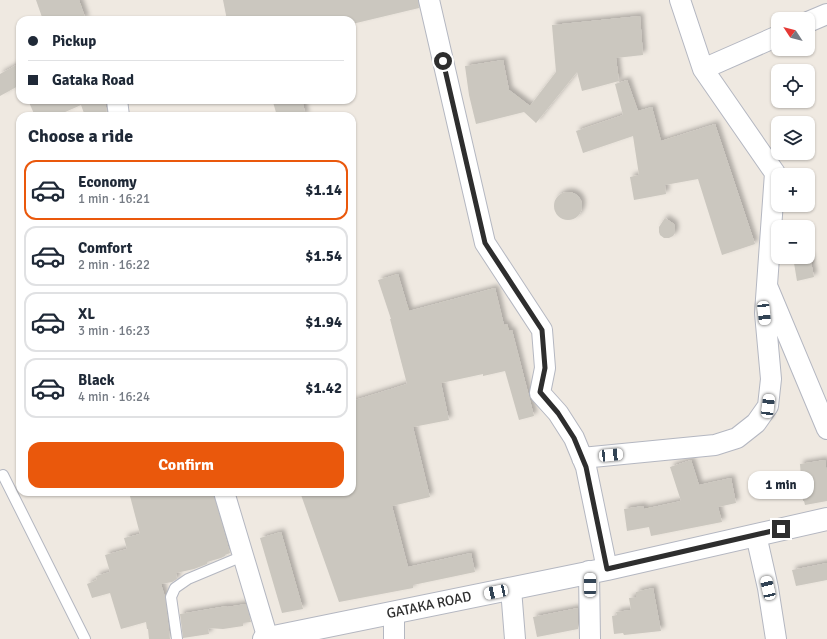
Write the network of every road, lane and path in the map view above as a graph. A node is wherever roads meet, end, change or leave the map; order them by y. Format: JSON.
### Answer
{"nodes":[{"id":1,"x":429,"y":0,"type":"edge"},
{"id":2,"x":680,"y":0,"type":"edge"},
{"id":3,"x":827,"y":14,"type":"edge"},
{"id":4,"x":815,"y":19,"type":"edge"},
{"id":5,"x":771,"y":39,"type":"edge"},
{"id":6,"x":703,"y":69,"type":"junction"},
{"id":7,"x":767,"y":285,"type":"junction"},
{"id":8,"x":827,"y":428,"type":"edge"},
{"id":9,"x":582,"y":458,"type":"junction"},
{"id":10,"x":3,"y":475,"type":"dead end"},
{"id":11,"x":225,"y":496,"type":"edge"},
{"id":12,"x":827,"y":519,"type":"edge"},
{"id":13,"x":756,"y":535,"type":"junction"},
{"id":14,"x":243,"y":556,"type":"junction"},
{"id":15,"x":598,"y":570,"type":"junction"},
{"id":16,"x":510,"y":589,"type":"junction"},
{"id":17,"x":394,"y":612,"type":"junction"},
{"id":18,"x":85,"y":639,"type":"edge"},
{"id":19,"x":177,"y":639,"type":"edge"},
{"id":20,"x":267,"y":639,"type":"edge"},
{"id":21,"x":394,"y":639,"type":"edge"},
{"id":22,"x":515,"y":639,"type":"edge"},
{"id":23,"x":590,"y":639,"type":"edge"},
{"id":24,"x":776,"y":639,"type":"edge"}],
"edges":[{"from":1,"to":9,"type":"street"},
{"from":2,"to":6,"type":"street"},
{"from":3,"to":4,"type":"street"},
{"from":5,"to":6,"type":"street"},
{"from":6,"to":7,"type":"street"},
{"from":7,"to":8,"type":"street"},
{"from":7,"to":9,"type":"street"},
{"from":9,"to":15,"type":"street"},
{"from":10,"to":18,"type":"lane"},
{"from":11,"to":14,"type":"street"},
{"from":12,"to":13,"type":"street","name":"GATAKA ROAD"},
{"from":13,"to":15,"type":"street","name":"GATAKA ROAD"},
{"from":13,"to":24,"type":"street"},
{"from":14,"to":19,"type":"lane"},
{"from":14,"to":20,"type":"street"},
{"from":15,"to":16,"type":"street","name":"GATAKA ROAD"},
{"from":15,"to":23,"type":"street"},
{"from":16,"to":17,"type":"street","name":"GATAKA ROAD"},
{"from":16,"to":22,"type":"street"},
{"from":17,"to":20,"type":"street","name":"GATAKA ROAD"},
{"from":17,"to":21,"type":"street"}]}
